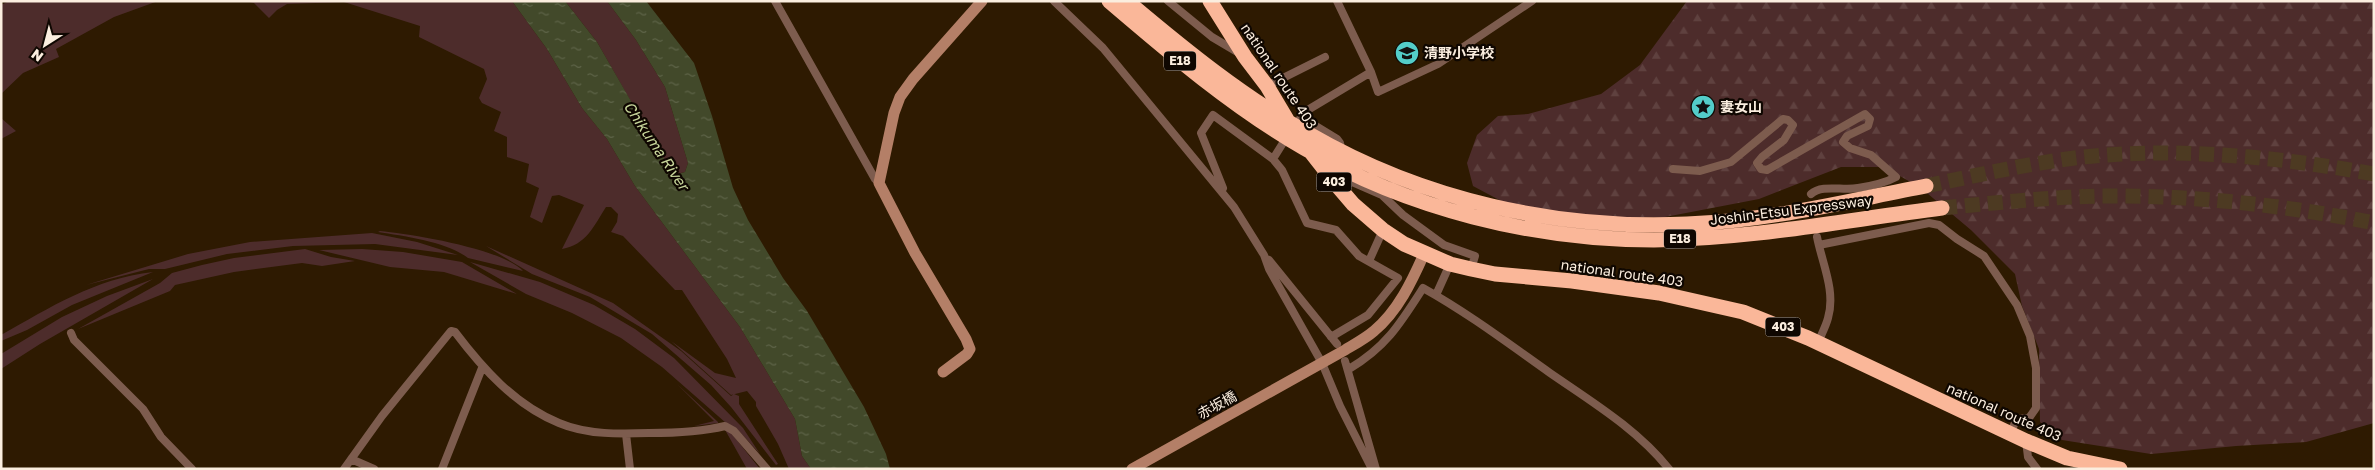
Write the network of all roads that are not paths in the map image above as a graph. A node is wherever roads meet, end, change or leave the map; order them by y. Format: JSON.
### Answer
{"nodes":[{"id":1,"x":775,"y":1,"type":"edge"},
{"id":2,"x":982,"y":1,"type":"edge"},
{"id":3,"x":1054,"y":1,"type":"edge"},
{"id":4,"x":1109,"y":1,"type":"edge"},
{"id":5,"x":1128,"y":1,"type":"edge"},
{"id":6,"x":1168,"y":1,"type":"edge"},
{"id":7,"x":1210,"y":1,"type":"edge"},
{"id":8,"x":1337,"y":1,"type":"edge"},
{"id":9,"x":1532,"y":1,"type":"edge"},
{"id":10,"x":1245,"y":56,"type":"junction"},
{"id":11,"x":1325,"y":57,"type":"dead end"},
{"id":12,"x":1371,"y":72,"type":"junction"},
{"id":13,"x":1267,"y":86,"type":"junction"},
{"id":14,"x":1256,"y":110,"type":"junction"},
{"id":15,"x":1296,"y":122,"type":"junction"},
{"id":16,"x":1273,"y":159,"type":"junction"},
{"id":17,"x":1673,"y":169,"type":"dead end"},
{"id":18,"x":879,"y":183,"type":"junction"},
{"id":19,"x":1926,"y":186,"type":"tunnel mouth"},
{"id":20,"x":1422,"y":193,"type":"junction"},
{"id":21,"x":1811,"y":194,"type":"dead end"},
{"id":22,"x":1234,"y":207,"type":"junction"},
{"id":23,"x":1942,"y":208,"type":"tunnel mouth"},
{"id":24,"x":1383,"y":230,"type":"junction"},
{"id":25,"x":1424,"y":254,"type":"junction"},
{"id":26,"x":1264,"y":255,"type":"junction"},
{"id":27,"x":1369,"y":261,"type":"junction"},
{"id":28,"x":1450,"y":264,"type":"junction"},
{"id":29,"x":1471,"y":269,"type":"junction"},
{"id":30,"x":1436,"y":295,"type":"junction"},
{"id":31,"x":71,"y":333,"type":"dead end"},
{"id":32,"x":1331,"y":337,"type":"junction"},
{"id":33,"x":1818,"y":343,"type":"junction"},
{"id":34,"x":1337,"y":344,"type":"dead end"},
{"id":35,"x":1345,"y":361,"type":"dead end"},
{"id":36,"x":1319,"y":365,"type":"junction"},
{"id":37,"x":482,"y":368,"type":"junction"},
{"id":38,"x":1349,"y":369,"type":"junction"},
{"id":39,"x":944,"y":372,"type":"dead end"},
{"id":40,"x":2010,"y":433,"type":"junction"},
{"id":41,"x":626,"y":434,"type":"junction"},
{"id":42,"x":2026,"y":441,"type":"junction"},
{"id":43,"x":351,"y":460,"type":"junction"},
{"id":44,"x":192,"y":469,"type":"edge"},
{"id":45,"x":344,"y":469,"type":"edge"},
{"id":46,"x":374,"y":469,"type":"edge"},
{"id":47,"x":442,"y":469,"type":"edge"},
{"id":48,"x":630,"y":469,"type":"edge"},
{"id":49,"x":767,"y":469,"type":"edge"},
{"id":50,"x":1132,"y":469,"type":"edge"},
{"id":51,"x":1374,"y":469,"type":"edge"},
{"id":52,"x":1669,"y":469,"type":"edge"},
{"id":53,"x":2037,"y":469,"type":"edge"},
{"id":54,"x":2120,"y":469,"type":"edge"}],
"edges":[{"from":1,"to":18,"type":"street"},
{"from":2,"to":18,"type":"street"},
{"from":3,"to":22,"type":"street"},
{"from":4,"to":14,"type":"highway","name":"Joshin-Etsu Expressway","number":"E18"},
{"from":5,"to":14,"type":"highway","name":"Joshin-Etsu Expressway","number":"E18"},
{"from":6,"to":10,"type":"street"},
{"from":7,"to":10,"type":"highway","name":"national route 403","number":"403"},
{"from":8,"to":12,"type":"street"},
{"from":9,"to":12,"type":"street"},
{"from":10,"to":13,"type":"highway","name":"national route 403","number":"403"},
{"from":11,"to":13,"type":"street"},
{"from":12,"to":15,"type":"street"},
{"from":13,"to":15,"type":"highway","name":"national route 403","number":"403"},
{"from":14,"to":20,"type":"highway","name":"Joshin-Etsu Expressway","number":"E18"},
{"from":15,"to":16,"type":"street"},
{"from":15,"to":24,"type":"highway","name":"national route 403","number":"403"},
{"from":15,"to":29,"type":"street"},
{"from":16,"to":22,"type":"street"},
{"from":16,"to":27,"type":"street"},
{"from":17,"to":21,"type":"street"},
{"from":18,"to":39,"type":"street"},
{"from":19,"to":20,"type":"highway","name":"Joshin-Etsu Expressway","number":"E18"},
{"from":20,"to":23,"type":"highway","name":"Joshin-Etsu Expressway","number":"E18"},
{"from":22,"to":26,"type":"street"},
{"from":24,"to":25,"type":"highway","name":"national route 403","number":"403"},
{"from":24,"to":27,"type":"street"},
{"from":25,"to":28,"type":"highway","name":"national route 403","number":"403"},
{"from":25,"to":36,"type":"street","name":"赤坂橋"},
{"from":26,"to":32,"type":"street"},
{"from":26,"to":36,"type":"street"},
{"from":27,"to":32,"type":"street"},
{"from":28,"to":29,"type":"highway","name":"national route 403","number":"403"},
{"from":28,"to":30,"type":"street"},
{"from":29,"to":33,"type":"highway","name":"national route 403","number":"403"},
{"from":30,"to":38,"type":"street"},
{"from":30,"to":52,"type":"street"},
{"from":31,"to":44,"type":"street"},
{"from":32,"to":34,"type":"street"},
{"from":33,"to":40,"type":"highway","name":"national route 403","number":"403"},
{"from":33,"to":40,"type":"street"},
{"from":35,"to":38,"type":"street"},
{"from":36,"to":50,"type":"street","name":"赤坂橋"},
{"from":36,"to":51,"type":"street"},
{"from":37,"to":41,"type":"street"},
{"from":37,"to":43,"type":"street"},
{"from":37,"to":47,"type":"street"},
{"from":38,"to":51,"type":"street"},
{"from":40,"to":42,"type":"highway","name":"national route 403","number":"403"},
{"from":41,"to":48,"type":"street"},
{"from":41,"to":49,"type":"street"},
{"from":42,"to":53,"type":"street"},
{"from":42,"to":54,"type":"highway","name":"national route 403","number":"403"},
{"from":43,"to":45,"type":"street"},
{"from":43,"to":46,"type":"street"}]}
